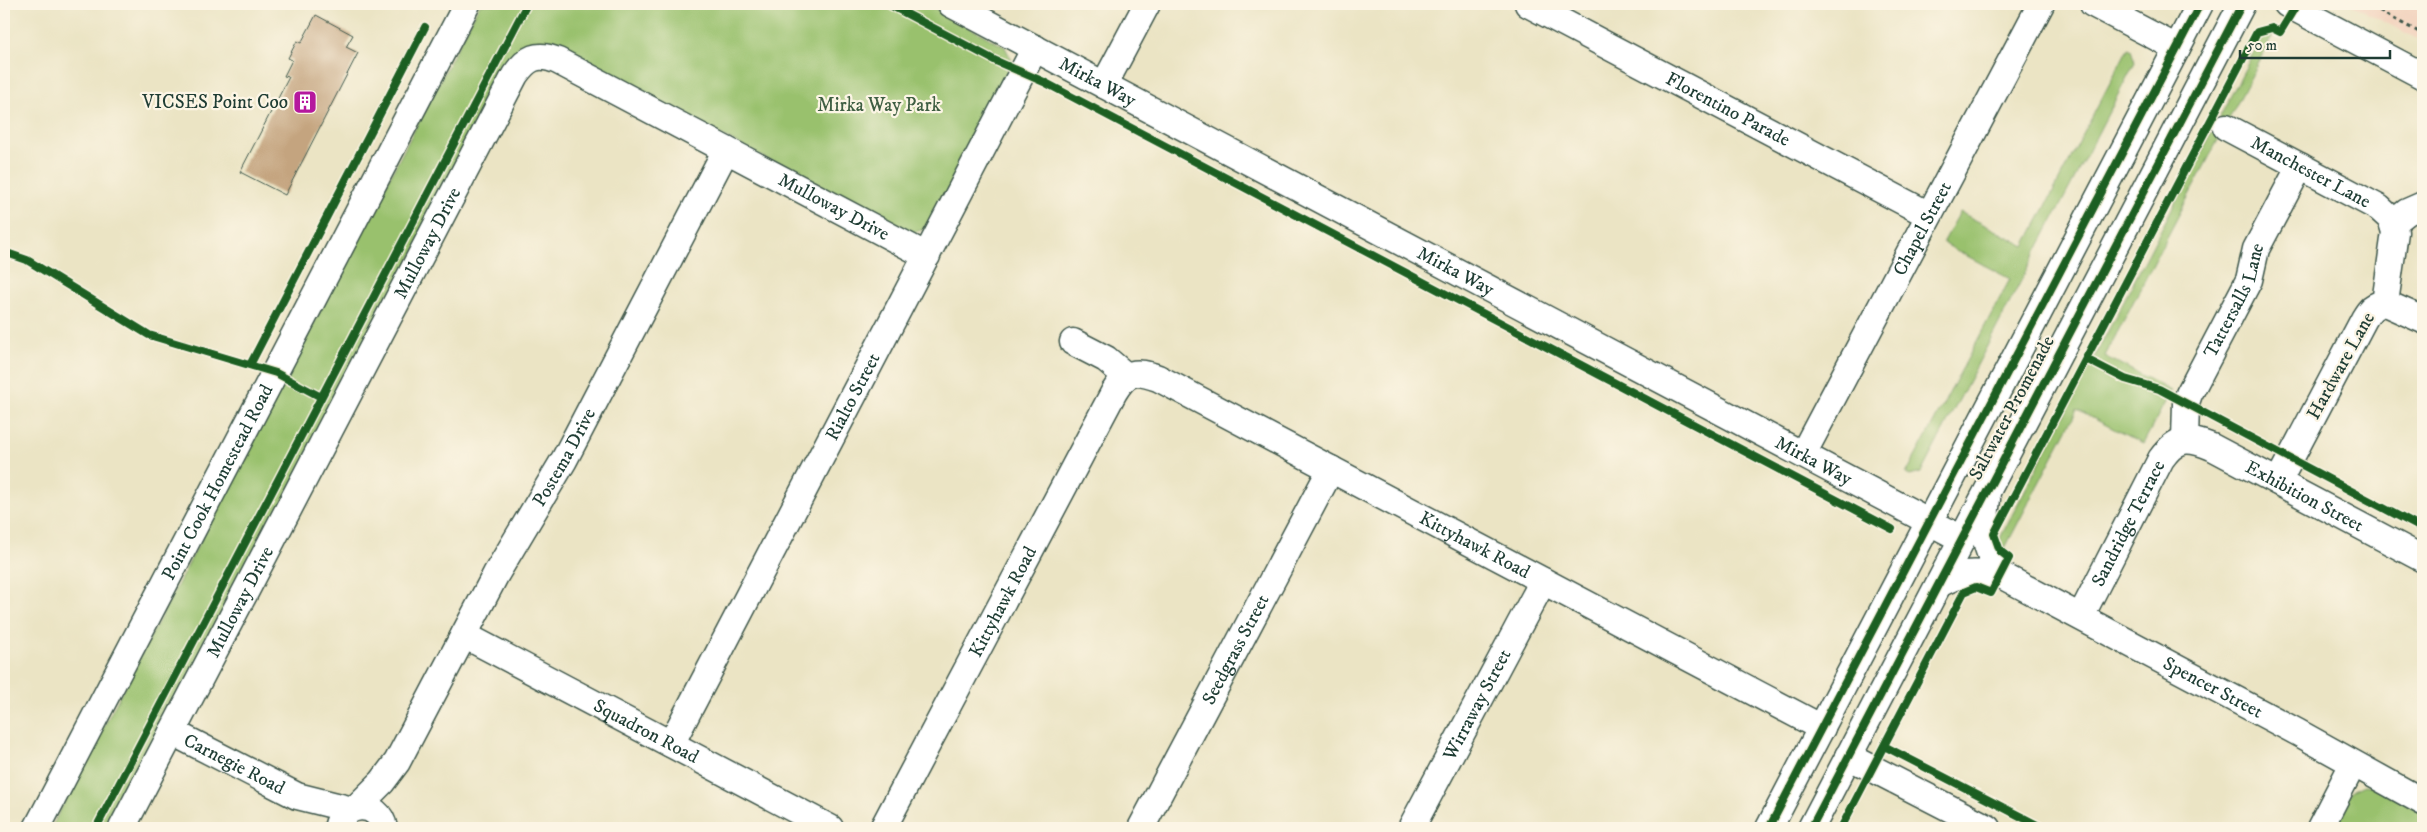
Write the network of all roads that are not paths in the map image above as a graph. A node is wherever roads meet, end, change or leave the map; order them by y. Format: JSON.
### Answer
{"nodes":[{"id":1,"x":467,"y":4,"type":"edge"},
{"id":2,"x":951,"y":4,"type":"edge"},
{"id":3,"x":1148,"y":4,"type":"edge"},
{"id":4,"x":1528,"y":4,"type":"edge"},
{"id":5,"x":2041,"y":4,"type":"edge"},
{"id":6,"x":2094,"y":4,"type":"edge"},
{"id":7,"x":2200,"y":4,"type":"edge"},
{"id":8,"x":2242,"y":4,"type":"edge"},
{"id":9,"x":2287,"y":4,"type":"edge"},
{"id":10,"x":1035,"y":48,"type":"junction"},
{"id":11,"x":2177,"y":48,"type":"junction"},
{"id":12,"x":2423,"y":76,"type":"edge"},
{"id":13,"x":1104,"y":85,"type":"junction"},
{"id":14,"x":2226,"y":127,"type":"dead end"},
{"id":15,"x":726,"y":150,"type":"junction"},
{"id":16,"x":2300,"y":166,"type":"junction"},
{"id":17,"x":2423,"y":205,"type":"edge"},
{"id":18,"x":1928,"y":215,"type":"junction"},
{"id":19,"x":2393,"y":222,"type":"junction"},
{"id":20,"x":927,"y":256,"type":"junction"},
{"id":21,"x":2385,"y":303,"type":"junction"},
{"id":22,"x":2423,"y":320,"type":"edge"},
{"id":23,"x":1073,"y":342,"type":"dead end"},
{"id":24,"x":1126,"y":376,"type":"junction"},
{"id":25,"x":2185,"y":440,"type":"junction"},
{"id":26,"x":1803,"y":454,"type":"junction"},
{"id":27,"x":1331,"y":469,"type":"junction"},
{"id":28,"x":2278,"y":482,"type":"junction"},
{"id":29,"x":1989,"y":487,"type":"junction"},
{"id":30,"x":1930,"y":520,"type":"junction"},
{"id":31,"x":1962,"y":539,"type":"junction"},
{"id":32,"x":2423,"y":559,"type":"edge"},
{"id":33,"x":2000,"y":575,"type":"junction"},
{"id":34,"x":1543,"y":581,"type":"junction"},
{"id":35,"x":1938,"y":584,"type":"junction"},
{"id":36,"x":2081,"y":616,"type":"junction"},
{"id":37,"x":464,"y":635,"type":"junction"},
{"id":38,"x":1822,"y":728,"type":"junction"},
{"id":39,"x":172,"y":732,"type":"junction"},
{"id":40,"x":671,"y":744,"type":"junction"},
{"id":41,"x":1848,"y":756,"type":"junction"},
{"id":42,"x":396,"y":762,"type":"junction"},
{"id":43,"x":2353,"y":764,"type":"junction"},
{"id":44,"x":297,"y":796,"type":"junction"},
{"id":45,"x":2423,"y":802,"type":"edge"},
{"id":46,"x":347,"y":815,"type":"edge"},
{"id":47,"x":384,"y":826,"type":"edge"},
{"id":48,"x":37,"y":828,"type":"edge"},
{"id":49,"x":122,"y":828,"type":"edge"},
{"id":50,"x":331,"y":828,"type":"edge"},
{"id":51,"x":830,"y":828,"type":"edge"},
{"id":52,"x":883,"y":828,"type":"edge"},
{"id":53,"x":1141,"y":828,"type":"edge"},
{"id":54,"x":1412,"y":828,"type":"edge"},
{"id":55,"x":1769,"y":828,"type":"edge"},
{"id":56,"x":1811,"y":828,"type":"edge"},
{"id":57,"x":1988,"y":828,"type":"edge"},
{"id":58,"x":2320,"y":828,"type":"edge"}],
"edges":[{"from":1,"to":48,"type":"street","name":"Point Cook Homestead Road"},
{"from":2,"to":10,"type":"street","name":"Mirka Way"},
{"from":3,"to":13,"type":"street"},
{"from":4,"to":18,"type":"street","name":"Florentino Parade"},
{"from":5,"to":18,"type":"street","name":"Chapel Street"},
{"from":6,"to":11,"type":"street"},
{"from":7,"to":11,"type":"street","name":"Saltwater Promenade"},
{"from":8,"to":29,"type":"street","name":"Saltwater Promenade"},
{"from":9,"to":12,"type":"street"},
{"from":10,"to":13,"type":"street","name":"Mirka Way"},
{"from":10,"to":20,"type":"street","name":"Rialto Street"},
{"from":11,"to":30,"type":"street","name":"Saltwater Promenade"},
{"from":13,"to":26,"type":"street","name":"Mirka Way"},
{"from":14,"to":16,"type":"street","name":"Manchester Lane"},
{"from":15,"to":20,"type":"street","name":"Mulloway Drive"},
{"from":15,"to":37,"type":"street","name":"Postema Drive"},
{"from":15,"to":39,"type":"street","name":"Mulloway Drive"},
{"from":16,"to":19,"type":"street","name":"Manchester Lane"},
{"from":16,"to":25,"type":"street","name":"Tattersalls Lane"},
{"from":17,"to":19,"type":"street"},
{"from":18,"to":26,"type":"street","name":"Chapel Street"},
{"from":19,"to":21,"type":"street","name":"Hardware Lane"},
{"from":20,"to":40,"type":"street","name":"Rialto Street"},
{"from":21,"to":22,"type":"street"},
{"from":21,"to":28,"type":"street","name":"Hardware Lane"},
{"from":23,"to":24,"type":"street"},
{"from":24,"to":27,"type":"street","name":"Kittyhawk Road"},
{"from":24,"to":52,"type":"street","name":"Kittyhawk Road"},
{"from":25,"to":28,"type":"street","name":"Exhibition Street"},
{"from":25,"to":36,"type":"street","name":"Sandridge Terrace"},
{"from":26,"to":30,"type":"street","name":"Mirka Way"},
{"from":27,"to":34,"type":"street","name":"Kittyhawk Road"},
{"from":27,"to":53,"type":"street","name":"Seedgrass Street"},
{"from":28,"to":32,"type":"street","name":"Exhibition Street"},
{"from":29,"to":31,"type":"street","name":"Saltwater Promenade"},
{"from":29,"to":33,"type":"street"},
{"from":30,"to":31,"type":"street","name":"Mirka Way"},
{"from":30,"to":38,"type":"street","name":"Saltwater Promenade"},
{"from":31,"to":35,"type":"street","name":"Saltwater Promenade"},
{"from":33,"to":35,"type":"street","name":"Spencer Street"},
{"from":33,"to":36,"type":"street","name":"Spencer Street"},
{"from":34,"to":38,"type":"street","name":"Kittyhawk Road"},
{"from":34,"to":54,"type":"street","name":"Wirraway Street"},
{"from":35,"to":41,"type":"street","name":"Saltwater Promenade"},
{"from":36,"to":43,"type":"street","name":"Spencer Street"},
{"from":37,"to":40,"type":"street","name":"Squadron Road"},
{"from":37,"to":42,"type":"street","name":"Postema Drive"},
{"from":38,"to":55,"type":"street","name":"Saltwater Promenade"},
{"from":39,"to":44,"type":"street","name":"Carnegie Road"},
{"from":39,"to":49,"type":"street","name":"Mulloway Drive"},
{"from":40,"to":51,"type":"street","name":"Squadron Road"},
{"from":41,"to":56,"type":"street","name":"Saltwater Promenade"},
{"from":41,"to":57,"type":"street"},
{"from":42,"to":46,"type":"street","name":"Postema Drive"},
{"from":42,"to":47,"type":"street","name":"Postema Drive"},
{"from":43,"to":45,"type":"street","name":"Spencer Street"},
{"from":43,"to":58,"type":"street"},
{"from":44,"to":46,"type":"street","name":"Carnegie Road"},
{"from":44,"to":50,"type":"street","name":"Carnegie Road"},
{"from":46,"to":47,"type":"street","name":"Carnegie Road"}]}
